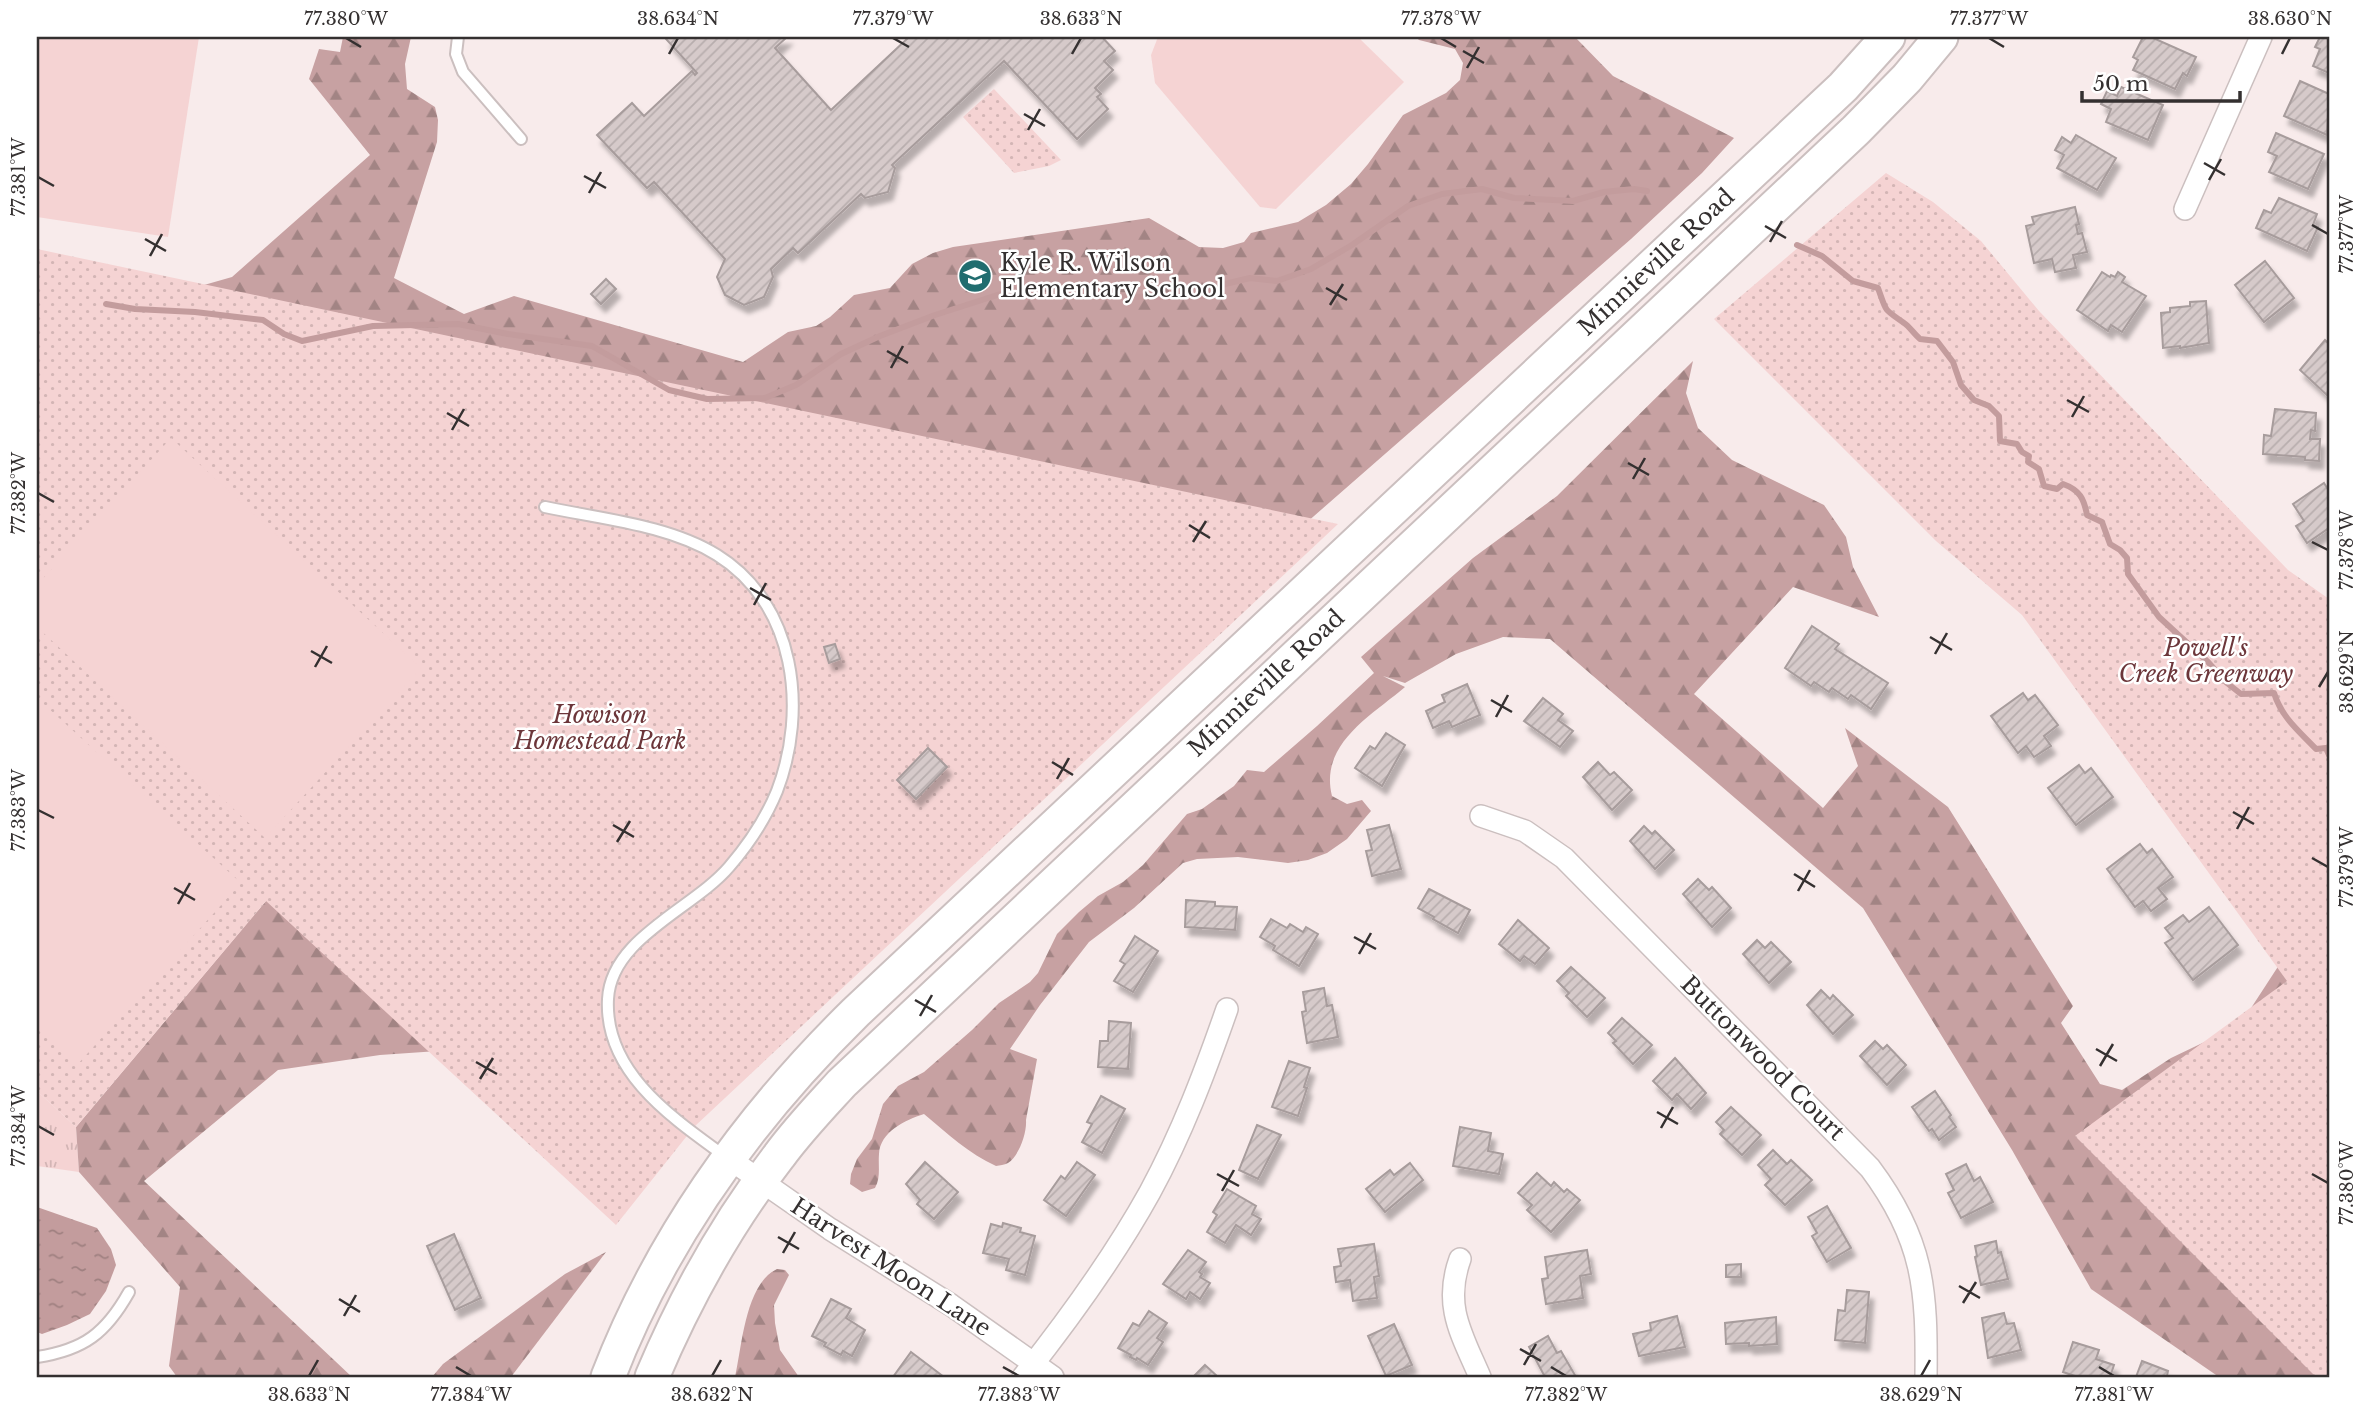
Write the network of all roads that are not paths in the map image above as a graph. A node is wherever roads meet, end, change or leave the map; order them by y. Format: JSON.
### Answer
{"nodes":[{"id":1,"x":458,"y":37,"type":"edge"},
{"id":2,"x":1888,"y":37,"type":"edge"},
{"id":3,"x":1941,"y":37,"type":"edge"},
{"id":4,"x":2261,"y":37,"type":"edge"},
{"id":5,"x":521,"y":139,"type":"dead end"},
{"id":6,"x":2185,"y":209,"type":"dead end"},
{"id":7,"x":545,"y":507,"type":"dead end"},
{"id":8,"x":1481,"y":816,"type":"dead end"},
{"id":9,"x":1227,"y":1009,"type":"dead end"},
{"id":10,"x":728,"y":1158,"type":"junction"},
{"id":11,"x":760,"y":1181,"type":"junction"},
{"id":12,"x":1460,"y":1259,"type":"dead end"},
{"id":13,"x":129,"y":1292,"type":"dead end"},
{"id":14,"x":37,"y":1357,"type":"edge"},
{"id":15,"x":1029,"y":1370,"type":"edge"},
{"id":16,"x":608,"y":1377,"type":"edge"},
{"id":17,"x":652,"y":1377,"type":"edge"},
{"id":18,"x":1053,"y":1377,"type":"edge"},
{"id":19,"x":1480,"y":1377,"type":"edge"},
{"id":20,"x":1926,"y":1377,"type":"edge"}],
"edges":[{"from":1,"to":5,"type":"lane"},
{"from":2,"to":10,"type":"main road","name":"Minnieville Road"},
{"from":3,"to":11,"type":"main road","name":"Minnieville Road"},
{"from":4,"to":6,"type":"street"},
{"from":7,"to":10,"type":"lane"},
{"from":8,"to":20,"type":"street","name":"Buttonwood Court"},
{"from":9,"to":15,"type":"street"},
{"from":10,"to":11,"type":"street","name":"Harvest Moon Lane"},
{"from":10,"to":16,"type":"main road","name":"Minnieville Road"},
{"from":11,"to":15,"type":"street","name":"Harvest Moon Lane"},
{"from":11,"to":17,"type":"main road","name":"Minnieville Road"},
{"from":12,"to":19,"type":"street"},
{"from":13,"to":14,"type":"lane"},
{"from":15,"to":18,"type":"street","name":"Harvest Moon Lane"}]}
